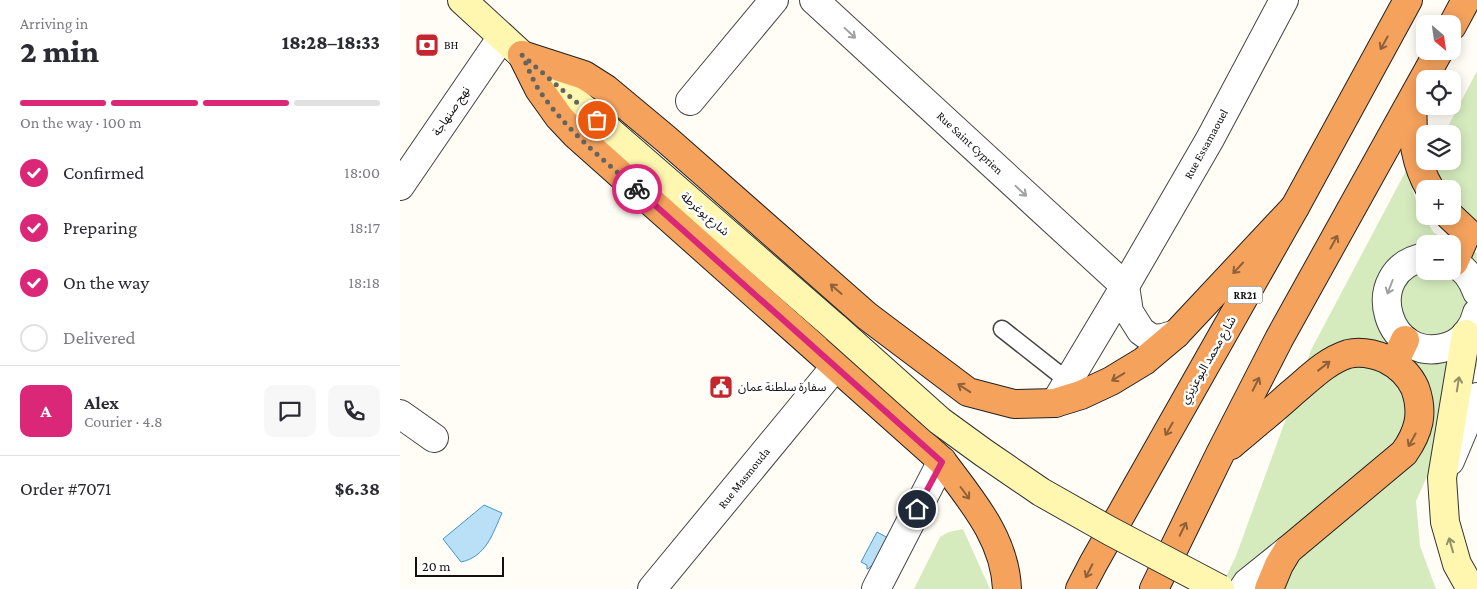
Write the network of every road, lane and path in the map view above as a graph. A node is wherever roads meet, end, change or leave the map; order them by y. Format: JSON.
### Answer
{"nodes":[{"id":1,"x":462,"y":0,"type":"edge"},
{"id":2,"x":774,"y":0,"type":"edge"},
{"id":3,"x":814,"y":0,"type":"edge"},
{"id":4,"x":1284,"y":0,"type":"edge"},
{"id":5,"x":1408,"y":0,"type":"edge"},
{"id":6,"x":1466,"y":0,"type":"edge"},
{"id":7,"x":1458,"y":15,"type":"edge"},
{"id":8,"x":502,"y":37,"type":"junction"},
{"id":9,"x":522,"y":55,"type":"junction"},
{"id":10,"x":1434,"y":60,"type":"edge"},
{"id":11,"x":1413,"y":99,"type":"junction"},
{"id":12,"x":690,"y":100,"type":"dead end"},
{"id":13,"x":1426,"y":180,"type":"edge"},
{"id":14,"x":400,"y":186,"type":"edge"},
{"id":15,"x":1295,"y":207,"type":"junction"},
{"id":16,"x":1416,"y":260,"type":"edge"},
{"id":17,"x":1461,"y":267,"type":"edge"},
{"id":18,"x":1125,"y":286,"type":"junction"},
{"id":19,"x":1477,"y":292,"type":"edge"},
{"id":20,"x":1472,"y":323,"type":"edge"},
{"id":21,"x":1002,"y":329,"type":"dead end"},
{"id":22,"x":1176,"y":334,"type":"junction"},
{"id":23,"x":1399,"y":352,"type":"junction"},
{"id":24,"x":835,"y":367,"type":"junction"},
{"id":25,"x":1061,"y":392,"type":"junction"},
{"id":26,"x":1477,"y":397,"type":"edge"},
{"id":27,"x":400,"y":414,"type":"edge"},
{"id":28,"x":434,"y":438,"type":"dead end"},
{"id":29,"x":1220,"y":454,"type":"junction"},
{"id":30,"x":942,"y":462,"type":"junction"},
{"id":31,"x":1442,"y":478,"type":"junction"},
{"id":32,"x":1288,"y":550,"type":"junction"},
{"id":33,"x":652,"y":589,"type":"edge"},
{"id":34,"x":876,"y":589,"type":"edge"},
{"id":35,"x":1007,"y":589,"type":"edge"},
{"id":36,"x":1080,"y":589,"type":"edge"},
{"id":37,"x":1154,"y":589,"type":"edge"},
{"id":38,"x":1220,"y":589,"type":"edge"},
{"id":39,"x":1243,"y":589,"type":"edge"},
{"id":40,"x":1269,"y":589,"type":"edge"},
{"id":41,"x":1471,"y":589,"type":"edge"}],
"edges":[{"from":1,"to":8,"type":"main road","name":"شارع يوغرطة"},
{"from":2,"to":12,"type":"street"},
{"from":3,"to":18,"type":"street","name":"Rue Saint Cyprien","one_way":true},
{"from":4,"to":18,"type":"street","name":"Rue Essamaouel"},
{"from":5,"to":15,"type":"highway","name":"شارع محمد البوعزيزي","number":"RR21","one_way":true},
{"from":6,"to":7,"type":"highway"},
{"from":8,"to":9,"type":"main road","name":"شارع يوغرطة"},
{"from":8,"to":14,"type":"street","name":"نهج صنهاجة"},
{"from":9,"to":24,"type":"highway"},
{"from":25,"to":9,"type":"highway","one_way":true},
{"from":9,"to":38,"type":"main road","name":"شارع يوغرطة","bridge":true},
{"from":10,"to":11,"type":"highway"},
{"from":11,"to":13,"type":"highway"},
{"from":29,"to":11,"type":"highway","one_way":true},
{"from":15,"to":22,"type":"highway","one_way":true},
{"from":15,"to":36,"type":"highway","name":"شارع محمد البوعزيزي","number":"RR21","one_way":true},
{"from":16,"to":23,"type":"street","one_way":true},
{"from":17,"to":19,"type":"street"},
{"from":18,"to":22,"type":"street"},
{"from":18,"to":25,"type":"street","name":"Rue Essamaouel"},
{"from":20,"to":23,"type":"street"},
{"from":31,"to":20,"type":"main road","one_way":true},
{"from":21,"to":25,"type":"lane"},
{"from":22,"to":25,"type":"highway","one_way":true},
{"from":29,"to":23,"type":"highway","one_way":true},
{"from":23,"to":32,"type":"highway","one_way":true},
{"from":24,"to":30,"type":"highway"},
{"from":24,"to":33,"type":"street","name":"Rue Masmouda"},
{"from":26,"to":31,"type":"street"},
{"from":27,"to":28,"type":"street"},
{"from":37,"to":29,"type":"highway","one_way":true},
{"from":30,"to":34,"type":"street"},
{"from":30,"to":35,"type":"highway","one_way":true},
{"from":41,"to":31,"type":"main road","one_way":true},
{"from":32,"to":39,"type":"street"},
{"from":32,"to":40,"type":"highway"}]}
